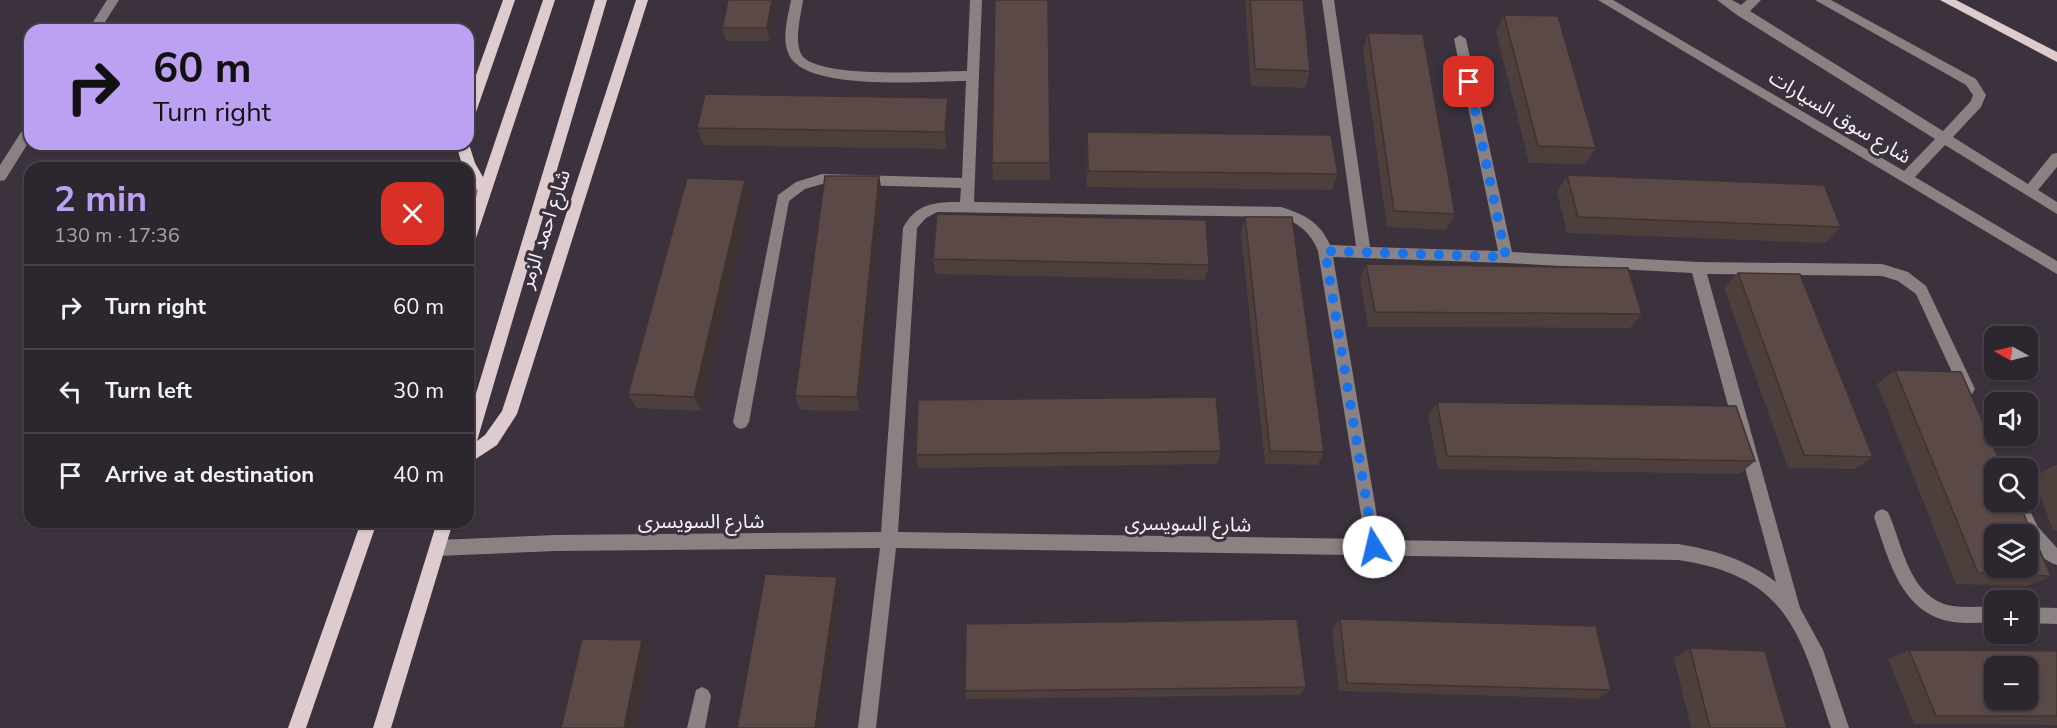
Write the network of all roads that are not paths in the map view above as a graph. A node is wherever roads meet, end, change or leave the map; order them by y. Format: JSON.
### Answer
{"nodes":[{"id":1,"x":113,"y":0,"type":"edge"},
{"id":2,"x":509,"y":0,"type":"edge"},
{"id":3,"x":549,"y":0,"type":"edge"},
{"id":4,"x":601,"y":0,"type":"edge"},
{"id":5,"x":642,"y":0,"type":"edge"},
{"id":6,"x":797,"y":0,"type":"edge"},
{"id":7,"x":976,"y":0,"type":"edge"},
{"id":8,"x":1328,"y":0,"type":"edge"},
{"id":9,"x":1604,"y":0,"type":"edge"},
{"id":10,"x":1723,"y":0,"type":"edge"},
{"id":11,"x":1755,"y":0,"type":"edge"},
{"id":12,"x":1821,"y":0,"type":"edge"},
{"id":13,"x":1946,"y":0,"type":"edge"},
{"id":14,"x":1741,"y":12,"type":"junction"},
{"id":15,"x":98,"y":24,"type":"edge"},
{"id":16,"x":1460,"y":39,"type":"dead end"},
{"id":17,"x":2057,"y":57,"type":"edge"},
{"id":18,"x":973,"y":76,"type":"junction"},
{"id":19,"x":474,"y":98,"type":"edge"},
{"id":20,"x":24,"y":138,"type":"edge"},
{"id":21,"x":1944,"y":138,"type":"junction"},
{"id":22,"x":2057,"y":158,"type":"edge"},
{"id":23,"x":0,"y":176,"type":"edge"},
{"id":24,"x":474,"y":176,"type":"edge"},
{"id":25,"x":1906,"y":178,"type":"junction"},
{"id":26,"x":968,"y":183,"type":"junction"},
{"id":27,"x":474,"y":190,"type":"edge"},
{"id":28,"x":485,"y":190,"type":"junction"},
{"id":29,"x":2029,"y":192,"type":"junction"},
{"id":30,"x":967,"y":207,"type":"junction"},
{"id":31,"x":2057,"y":209,"type":"edge"},
{"id":32,"x":474,"y":223,"type":"edge"},
{"id":33,"x":1325,"y":251,"type":"junction"},
{"id":34,"x":1364,"y":252,"type":"junction"},
{"id":35,"x":1506,"y":257,"type":"junction"},
{"id":36,"x":1698,"y":268,"type":"junction"},
{"id":37,"x":2057,"y":268,"type":"edge"},
{"id":38,"x":1973,"y":404,"type":"edge"},
{"id":39,"x":741,"y":422,"type":"dead end"},
{"id":40,"x":474,"y":426,"type":"edge"},
{"id":41,"x":474,"y":453,"type":"edge"},
{"id":42,"x":2022,"y":512,"type":"edge"},
{"id":43,"x":1882,"y":517,"type":"dead end"},
{"id":44,"x":367,"y":528,"type":"edge"},
{"id":45,"x":443,"y":528,"type":"edge"},
{"id":46,"x":888,"y":540,"type":"junction"},
{"id":47,"x":1374,"y":547,"type":"junction"},
{"id":48,"x":437,"y":548,"type":"junction"},
{"id":49,"x":2057,"y":557,"type":"edge"},
{"id":50,"x":1793,"y":611,"type":"junction"},
{"id":51,"x":1984,"y":615,"type":"edge"},
{"id":52,"x":2038,"y":615,"type":"edge"},
{"id":53,"x":2057,"y":616,"type":"edge"},
{"id":54,"x":702,"y":696,"type":"dead end"},
{"id":55,"x":297,"y":728,"type":"edge"},
{"id":56,"x":382,"y":728,"type":"edge"},
{"id":57,"x":696,"y":728,"type":"edge"},
{"id":58,"x":867,"y":728,"type":"edge"},
{"id":59,"x":1840,"y":728,"type":"edge"}],
"edges":[{"from":1,"to":15,"type":"street"},
{"from":2,"to":19,"type":"main road"},
{"from":3,"to":28,"type":"main road"},
{"from":4,"to":40,"type":"main road"},
{"from":5,"to":41,"type":"main road","name":"شارع احمد الزمر"},
{"from":6,"to":18,"type":"street"},
{"from":7,"to":18,"type":"street"},
{"from":8,"to":34,"type":"street"},
{"from":9,"to":25,"type":"street","name":"شارع سوق السيارات"},
{"from":10,"to":14,"type":"street"},
{"from":11,"to":14,"type":"street"},
{"from":12,"to":21,"type":"street"},
{"from":13,"to":17,"type":"main road"},
{"from":14,"to":21,"type":"street"},
{"from":16,"to":35,"type":"street"},
{"from":18,"to":26,"type":"street"},
{"from":20,"to":23,"type":"street"},
{"from":21,"to":25,"type":"street"},
{"from":21,"to":29,"type":"street"},
{"from":22,"to":29,"type":"street"},
{"from":24,"to":28,"type":"main road"},
{"from":25,"to":37,"type":"street","name":"شارع سوق السيارات"},
{"from":26,"to":30,"type":"street"},
{"from":26,"to":39,"type":"street"},
{"from":27,"to":28,"type":"street"},
{"from":28,"to":32,"type":"main road"},
{"from":29,"to":31,"type":"street"},
{"from":30,"to":33,"type":"street"},
{"from":30,"to":46,"type":"street"},
{"from":33,"to":34,"type":"street"},
{"from":33,"to":47,"type":"street"},
{"from":34,"to":35,"type":"street"},
{"from":35,"to":36,"type":"street"},
{"from":36,"to":38,"type":"street"},
{"from":36,"to":50,"type":"street"},
{"from":42,"to":49,"type":"street"},
{"from":43,"to":51,"type":"street"},
{"from":44,"to":55,"type":"main road"},
{"from":45,"to":48,"type":"main road"},
{"from":46,"to":47,"type":"street","name":"شارع السويسرى"},
{"from":46,"to":48,"type":"street","name":"شارع السويسرى"},
{"from":46,"to":58,"type":"street"},
{"from":47,"to":50,"type":"street","name":"شارع السويسرى"},
{"from":48,"to":56,"type":"main road"},
{"from":50,"to":59,"type":"street","name":"شارع السويسرى"},
{"from":52,"to":53,"type":"street"},
{"from":54,"to":57,"type":"street"}]}
